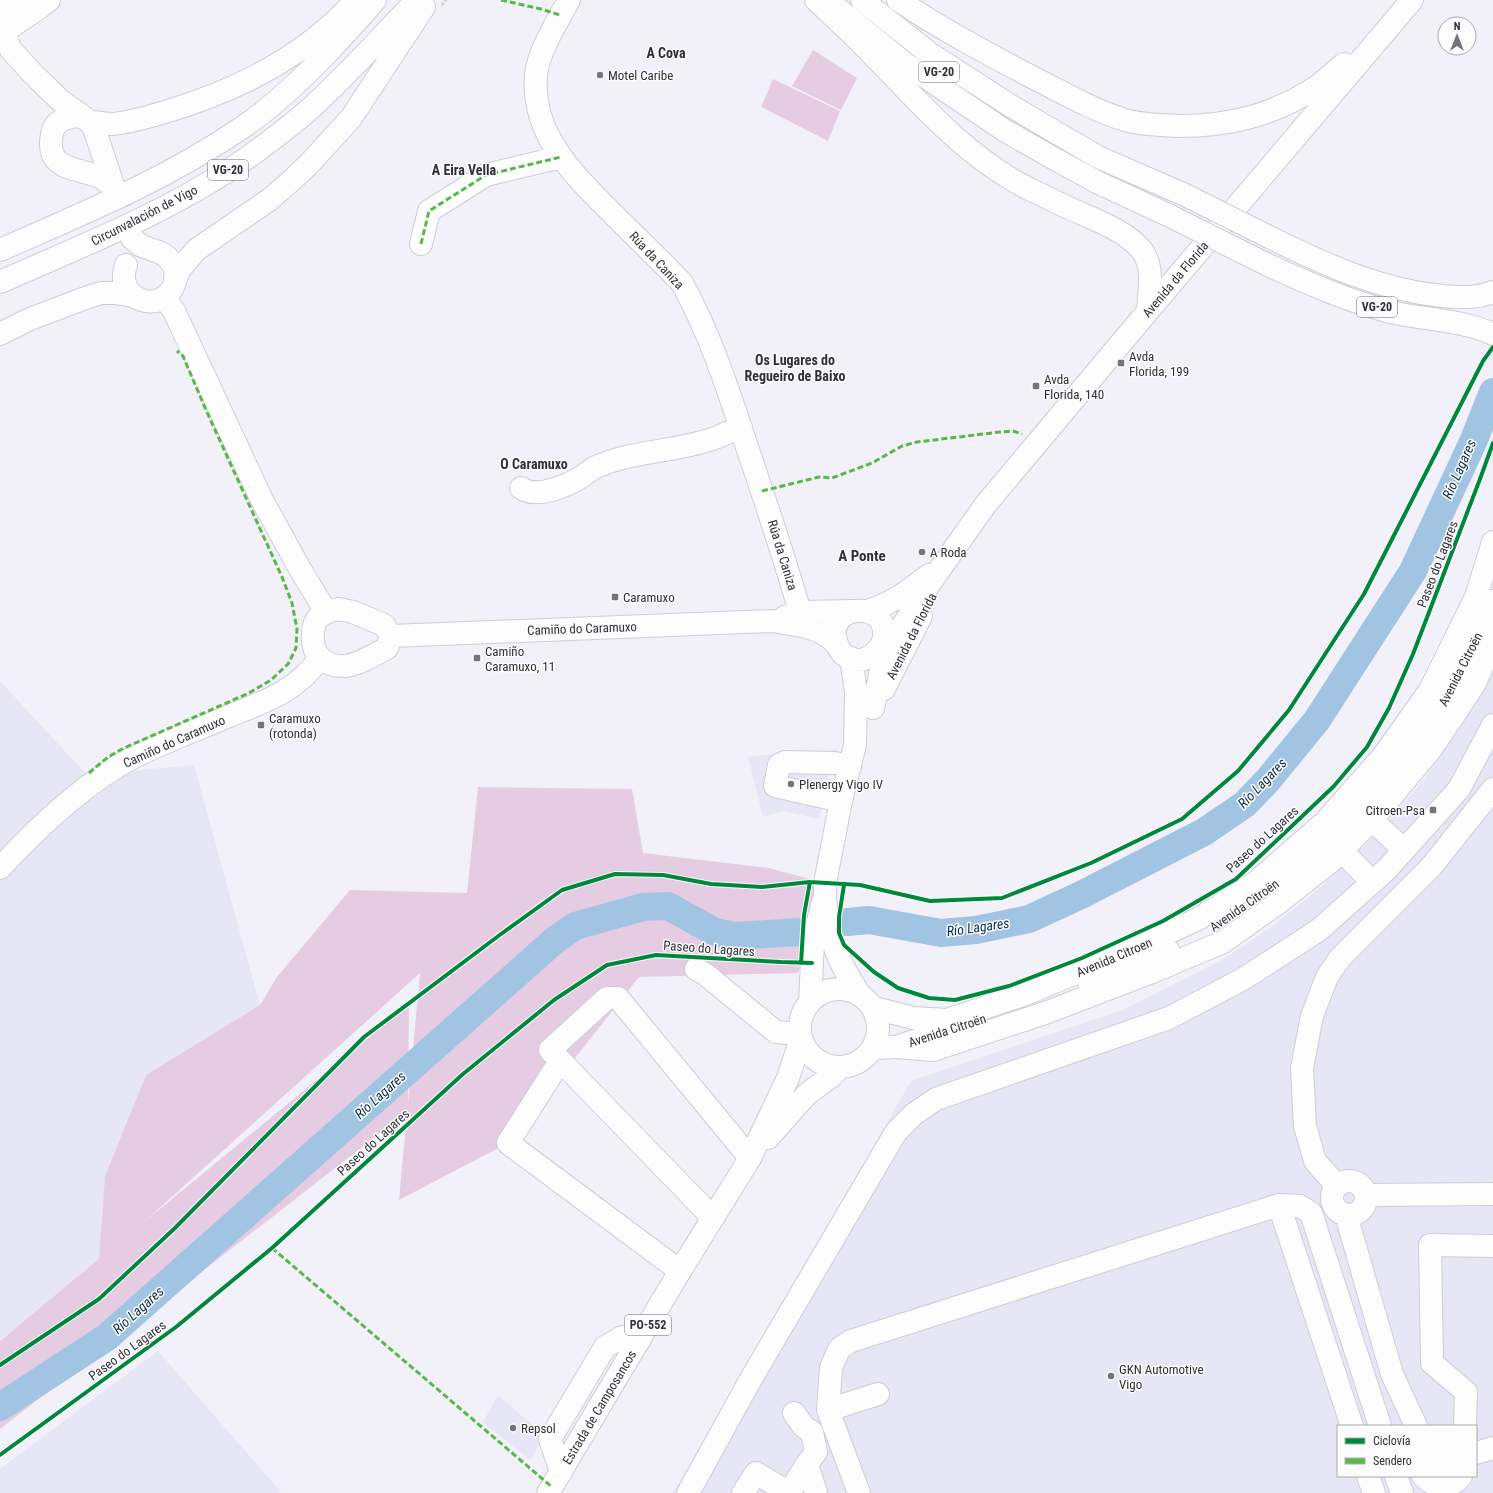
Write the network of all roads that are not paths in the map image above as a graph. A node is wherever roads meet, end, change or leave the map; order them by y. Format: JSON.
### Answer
{"nodes":[{"id":1,"x":21,"y":0,"type":"edge"},
{"id":2,"x":49,"y":0,"type":"edge"},
{"id":3,"x":356,"y":0,"type":"edge"},
{"id":4,"x":375,"y":0,"type":"edge"},
{"id":5,"x":418,"y":0,"type":"edge"},
{"id":6,"x":427,"y":0,"type":"edge"},
{"id":7,"x":570,"y":0,"type":"edge"},
{"id":8,"x":816,"y":0,"type":"edge"},
{"id":9,"x":827,"y":0,"type":"edge"},
{"id":10,"x":845,"y":0,"type":"edge"},
{"id":11,"x":862,"y":0,"type":"edge"},
{"id":12,"x":885,"y":0,"type":"edge"},
{"id":13,"x":898,"y":0,"type":"edge"},
{"id":14,"x":1412,"y":0,"type":"edge"},
{"id":15,"x":2,"y":26,"type":"edge"},
{"id":16,"x":0,"y":56,"type":"edge"},
{"id":17,"x":1360,"y":61,"type":"junction"},
{"id":18,"x":88,"y":120,"type":"junction"},
{"id":19,"x":56,"y":125,"type":"junction"},
{"id":20,"x":1041,"y":131,"type":"junction"},
{"id":21,"x":561,"y":156,"type":"junction"},
{"id":22,"x":1183,"y":194,"type":"junction"},
{"id":23,"x":1168,"y":215,"type":"junction"},
{"id":24,"x":421,"y":244,"type":"dead end"},
{"id":25,"x":0,"y":250,"type":"edge"},
{"id":26,"x":128,"y":262,"type":"junction"},
{"id":27,"x":176,"y":279,"type":"junction"},
{"id":28,"x":0,"y":282,"type":"edge"},
{"id":29,"x":1493,"y":292,"type":"edge"},
{"id":30,"x":133,"y":296,"type":"junction"},
{"id":31,"x":88,"y":297,"type":"junction"},
{"id":32,"x":164,"y":297,"type":"junction"},
{"id":33,"x":1148,"y":311,"type":"junction"},
{"id":34,"x":0,"y":334,"type":"edge"},
{"id":35,"x":1493,"y":334,"type":"edge"},
{"id":36,"x":741,"y":427,"type":"junction"},
{"id":37,"x":521,"y":488,"type":"dead end"},
{"id":38,"x":1493,"y":542,"type":"edge"},
{"id":39,"x":944,"y":563,"type":"junction"},
{"id":40,"x":1493,"y":601,"type":"edge"},
{"id":41,"x":860,"y":611,"type":"junction"},
{"id":42,"x":326,"y":612,"type":"junction"},
{"id":43,"x":800,"y":612,"type":"junction"},
{"id":44,"x":773,"y":621,"type":"junction"},
{"id":45,"x":391,"y":636,"type":"junction"},
{"id":46,"x":884,"y":640,"type":"junction"},
{"id":47,"x":1493,"y":641,"type":"edge"},
{"id":48,"x":844,"y":651,"type":"junction"},
{"id":49,"x":320,"y":659,"type":"junction"},
{"id":50,"x":873,"y":708,"type":"junction"},
{"id":51,"x":1493,"y":725,"type":"edge"},
{"id":52,"x":852,"y":755,"type":"junction"},
{"id":53,"x":1493,"y":789,"type":"edge"},
{"id":54,"x":841,"y":801,"type":"junction"},
{"id":55,"x":1372,"y":820,"type":"junction"},
{"id":56,"x":1325,"y":822,"type":"joint"},
{"id":57,"x":1342,"y":850,"type":"junction"},
{"id":58,"x":1404,"y":850,"type":"junction"},
{"id":59,"x":0,"y":868,"type":"edge"},
{"id":60,"x":1372,"y":882,"type":"junction"},
{"id":61,"x":823,"y":938,"type":"junction"},
{"id":62,"x":698,"y":961,"type":"road end"},
{"id":63,"x":867,"y":1001,"type":"junction"},
{"id":64,"x":810,"y":1002,"type":"junction"},
{"id":65,"x":801,"y":1036,"type":"junction"},
{"id":66,"x":896,"y":1047,"type":"junction"},
{"id":67,"x":874,"y":1048,"type":"junction"},
{"id":68,"x":560,"y":1061,"type":"junction"},
{"id":69,"x":840,"y":1068,"type":"junction"},
{"id":70,"x":750,"y":1158,"type":"junction"},
{"id":71,"x":1337,"y":1186,"type":"junction"},
{"id":72,"x":1493,"y":1194,"type":"edge"},
{"id":73,"x":1366,"y":1195,"type":"junction"},
{"id":74,"x":1278,"y":1205,"type":"junction"},
{"id":75,"x":1346,"y":1215,"type":"junction"},
{"id":76,"x":713,"y":1218,"type":"junction"},
{"id":77,"x":1493,"y":1246,"type":"edge"},
{"id":78,"x":680,"y":1271,"type":"junction"},
{"id":79,"x":878,"y":1394,"type":"dead end"},
{"id":80,"x":828,"y":1410,"type":"junction"},
{"id":81,"x":794,"y":1413,"type":"dead end"},
{"id":82,"x":1352,"y":1425,"type":"edge"},
{"id":83,"x":1380,"y":1425,"type":"edge"},
{"id":84,"x":1416,"y":1425,"type":"edge"},
{"id":85,"x":1465,"y":1425,"type":"edge"},
{"id":86,"x":1493,"y":1448,"type":"edge"},
{"id":87,"x":1477,"y":1453,"type":"edge"},
{"id":88,"x":807,"y":1464,"type":"junction"},
{"id":89,"x":1368,"y":1477,"type":"edge"},
{"id":90,"x":1396,"y":1477,"type":"edge"},
{"id":91,"x":1424,"y":1477,"type":"edge"},
{"id":92,"x":1461,"y":1477,"type":"edge"},
{"id":93,"x":1442,"y":1490,"type":"edge"},
{"id":94,"x":548,"y":1493,"type":"edge"},
{"id":95,"x":688,"y":1493,"type":"edge"},
{"id":96,"x":742,"y":1493,"type":"edge"},
{"id":97,"x":789,"y":1493,"type":"edge"},
{"id":98,"x":816,"y":1493,"type":"edge"},
{"id":99,"x":859,"y":1493,"type":"edge"},
{"id":100,"x":1374,"y":1493,"type":"edge"},
{"id":101,"x":1402,"y":1493,"type":"edge"}],
"edges":[{"from":1,"to":15,"type":"main road"},
{"from":2,"to":15,"type":"main road"},
{"from":3,"to":18,"type":"main road"},
{"from":4,"to":25,"type":"main road","name":"Circunvalación de Vigo","number":"VG-20"},
{"from":5,"to":28,"type":"main road","name":"Circunvalación de Vigo","number":"VG-20"},
{"from":6,"to":27,"type":"main road"},
{"from":7,"to":21,"type":"main road","name":"Rúa da Caniza"},
{"from":8,"to":33,"type":"main road"},
{"from":9,"to":23,"type":"main road"},
{"from":10,"to":20,"type":"main road","number":"VG-20"},
{"from":11,"to":20,"type":"main road","number":"VG-20"},
{"from":12,"to":22,"type":"main road"},
{"from":13,"to":17,"type":"main road"},
{"from":14,"to":17,"type":"main road","name":"Avenida da Florida"},
{"from":15,"to":18,"type":"main road"},
{"from":16,"to":19,"type":"main road"},
{"from":17,"to":33,"type":"main road","name":"Avenida da Florida"},
{"from":18,"to":19,"type":"main road"},
{"from":18,"to":19,"type":"main road"},
{"from":20,"to":22,"type":"main road","number":"VG-20"},
{"from":20,"to":23,"type":"main road","number":"VG-20"},
{"from":21,"to":24,"type":"main road"},
{"from":21,"to":36,"type":"main road","name":"Rúa da Caniza"},
{"from":22,"to":29,"type":"main road","number":"VG-20","bridge":true},
{"from":23,"to":35,"type":"main road","number":"VG-20","bridge":true},
{"from":26,"to":27,"type":"main road"},
{"from":26,"to":30,"type":"main road"},
{"from":26,"to":31,"type":"main road"},
{"from":27,"to":32,"type":"main road"},
{"from":30,"to":31,"type":"main road"},
{"from":30,"to":32,"type":"main road"},
{"from":31,"to":34,"type":"main road"},
{"from":32,"to":42,"type":"main road"},
{"from":33,"to":39,"type":"main road","name":"Avenida da Florida"},
{"from":36,"to":37,"type":"main road"},
{"from":36,"to":43,"type":"main road","name":"Rúa da Caniza"},
{"from":38,"to":56,"type":"main road","name":"Avenida Citroën"},
{"from":39,"to":41,"type":"main road","name":"Avenida da Florida"},
{"from":39,"to":46,"type":"main road","name":"Avenida da Florida"},
{"from":39,"to":50,"type":"main road","name":"Avenida da Florida"},
{"from":40,"to":66,"type":"main road","name":"Avenida Citroën"},
{"from":41,"to":43,"type":"main road","name":"Camiño do Caramuxo"},
{"from":41,"to":46,"type":"main road"},
{"from":41,"to":48,"type":"main road"},
{"from":42,"to":45,"type":"main road"},
{"from":42,"to":49,"type":"main road"},
{"from":43,"to":44,"type":"main road","name":"Camiño do Caramuxo"},
{"from":44,"to":45,"type":"main road","name":"Camiño do Caramuxo"},
{"from":44,"to":48,"type":"main road","name":"Camiño do Caramuxo"},
{"from":45,"to":49,"type":"main road"},
{"from":46,"to":48,"type":"main road"},
{"from":46,"to":50,"type":"main road","name":"Avenida da Florida"},
{"from":47,"to":55,"type":"main road"},
{"from":48,"to":52,"type":"main road","name":"Avenida da Florida"},
{"from":49,"to":59,"type":"main road","name":"Camiño do Caramuxo"},
{"from":50,"to":52,"type":"main road","name":"Avenida da Florida"},
{"from":51,"to":58,"type":"main road"},
{"from":52,"to":54,"type":"main road","name":"Avenida da Florida"},
{"from":52,"to":54,"type":"main road"},
{"from":53,"to":71,"type":"main road"},
{"from":54,"to":61,"type":"main road","name":"Avenida da Florida"},
{"from":55,"to":57,"type":"main road"},
{"from":55,"to":58,"type":"main road"},
{"from":56,"to":63,"type":"main road","name":"Avenida Citroen"},
{"from":57,"to":60,"type":"main road"},
{"from":57,"to":66,"type":"main road"},
{"from":58,"to":60,"type":"main road"},
{"from":60,"to":95,"type":"main road"},
{"from":61,"to":63,"type":"main road","name":"Avenida da Florida"},
{"from":61,"to":64,"type":"main road","name":"Avenida da Florida"},
{"from":62,"to":65,"type":"main road"},
{"from":63,"to":64,"type":"main road"},
{"from":63,"to":67,"type":"main road"},
{"from":64,"to":65,"type":"main road"},
{"from":65,"to":69,"type":"main road"},
{"from":65,"to":70,"type":"main road","name":"Estrada de Camposancos"},
{"from":66,"to":67,"type":"main road","name":"Avenida Citroën"},
{"from":67,"to":69,"type":"main road"},
{"from":68,"to":70,"type":"main road"},
{"from":68,"to":76,"type":"main road"},
{"from":68,"to":78,"type":"main road"},
{"from":69,"to":70,"type":"main road","name":"Estrada de Camposancos"},
{"from":70,"to":76,"type":"main road","name":"Estrada de Camposancos","number":"PO-552"},
{"from":71,"to":73,"type":"main road"},
{"from":71,"to":75,"type":"main road"},
{"from":72,"to":73,"type":"main road"},
{"from":73,"to":75,"type":"main road"},
{"from":74,"to":80,"type":"main road"},
{"from":74,"to":82,"type":"main road"},
{"from":74,"to":83,"type":"main road"},
{"from":75,"to":84,"type":"main road"},
{"from":76,"to":78,"type":"main road","name":"Estrada de Camposancos","number":"PO-552"},
{"from":77,"to":85,"type":"main road"},
{"from":78,"to":94,"type":"main road","name":"Estrada de Camposancos","number":"PO-552"},
{"from":79,"to":80,"type":"main road"},
{"from":80,"to":99,"type":"main road"},
{"from":81,"to":88,"type":"main road"},
{"from":86,"to":87,"type":"main road"},
{"from":88,"to":97,"type":"main road"},
{"from":88,"to":98,"type":"main road"},
{"from":89,"to":100,"type":"main road"},
{"from":90,"to":101,"type":"main road"},
{"from":91,"to":93,"type":"main road"},
{"from":92,"to":93,"type":"main road"},
{"from":96,"to":97,"type":"main road"}]}
